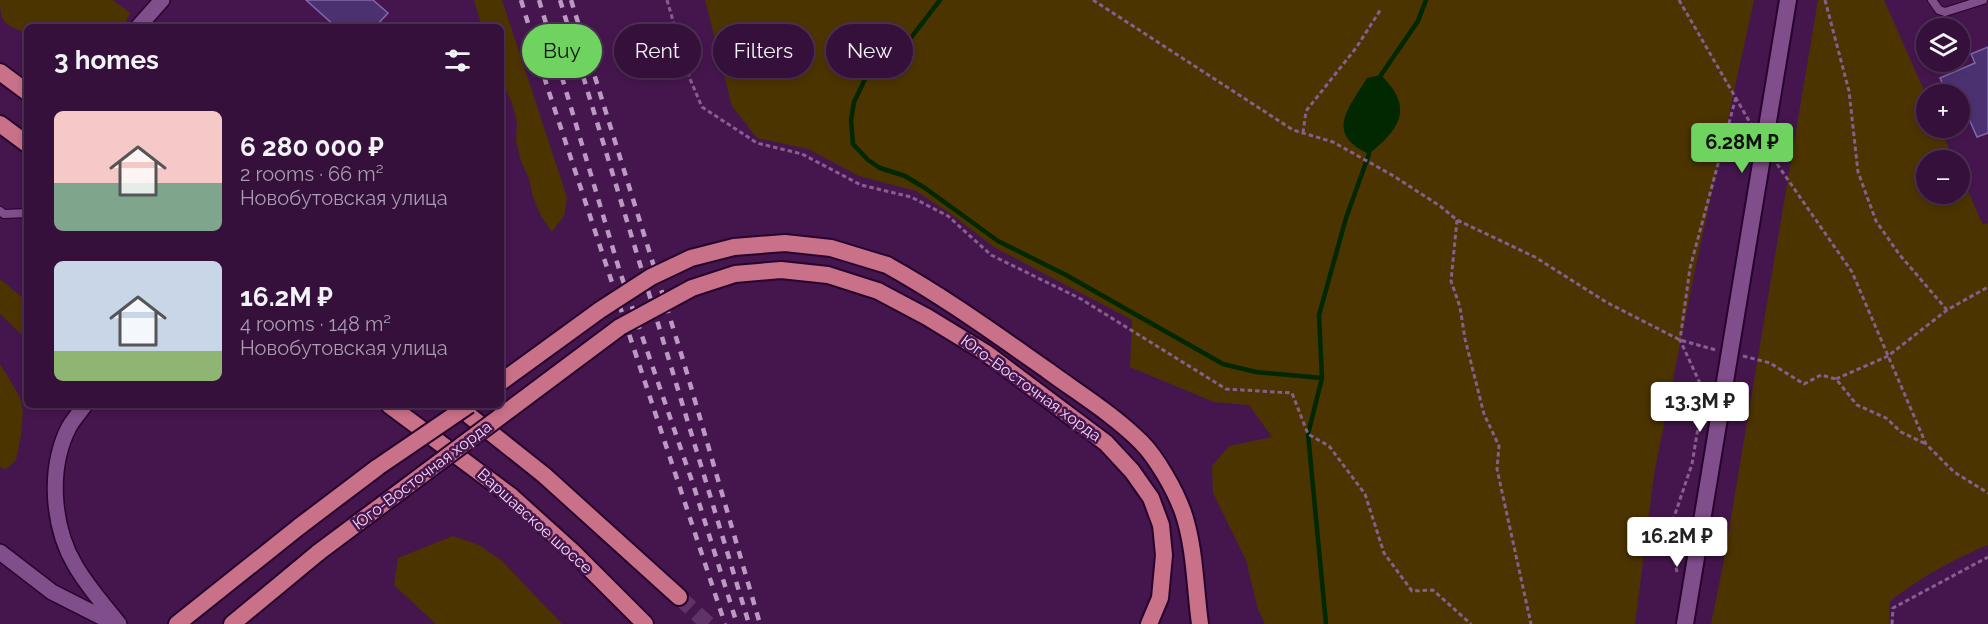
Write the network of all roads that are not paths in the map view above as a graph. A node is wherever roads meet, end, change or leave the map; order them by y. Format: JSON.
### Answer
{"nodes":[{"id":1,"x":162,"y":0,"type":"edge"},
{"id":2,"x":1788,"y":0,"type":"edge"},
{"id":3,"x":1932,"y":0,"type":"edge"},
{"id":4,"x":1983,"y":0,"type":"edge"},
{"id":5,"x":141,"y":24,"type":"edge"},
{"id":6,"x":0,"y":72,"type":"edge"},
{"id":7,"x":24,"y":90,"type":"edge"},
{"id":8,"x":0,"y":124,"type":"edge"},
{"id":9,"x":24,"y":142,"type":"edge"},
{"id":10,"x":24,"y":213,"type":"edge"},
{"id":11,"x":2,"y":216,"type":"edge"},
{"id":12,"x":504,"y":380,"type":"edge"},
{"id":13,"x":83,"y":408,"type":"edge"},
{"id":14,"x":393,"y":408,"type":"edge"},
{"id":15,"x":460,"y":408,"type":"edge"},
{"id":16,"x":465,"y":408,"type":"edge"},
{"id":17,"x":0,"y":552,"type":"edge"},
{"id":18,"x":679,"y":597,"type":"tunnel mouth"},
{"id":19,"x":181,"y":620,"type":"edge"},
{"id":20,"x":117,"y":624,"type":"edge"},
{"id":21,"x":232,"y":624,"type":"edge"},
{"id":22,"x":645,"y":624,"type":"edge"},
{"id":23,"x":1149,"y":624,"type":"edge"},
{"id":24,"x":1200,"y":624,"type":"edge"},
{"id":25,"x":1685,"y":624,"type":"edge"}],
"edges":[{"from":1,"to":5,"type":"street"},
{"from":2,"to":25,"type":"street"},
{"from":3,"to":4,"type":"lane"},
{"from":6,"to":7,"type":"main road"},
{"from":8,"to":9,"type":"main road"},
{"from":10,"to":11,"type":"lane"},
{"from":12,"to":24,"type":"main road","name":"Юго-Восточная хорда","bridge":true},
{"from":13,"to":20,"type":"street"},
{"from":14,"to":22,"type":"main road","name":"Варшавское шоссе"},
{"from":15,"to":18,"type":"main road"},
{"from":16,"to":19,"type":"main road","name":"Юго-Восточная хорда","bridge":true},
{"from":17,"to":20,"type":"street"},
{"from":21,"to":23,"type":"main road","name":"Юго-Восточная хорда","bridge":true}]}
